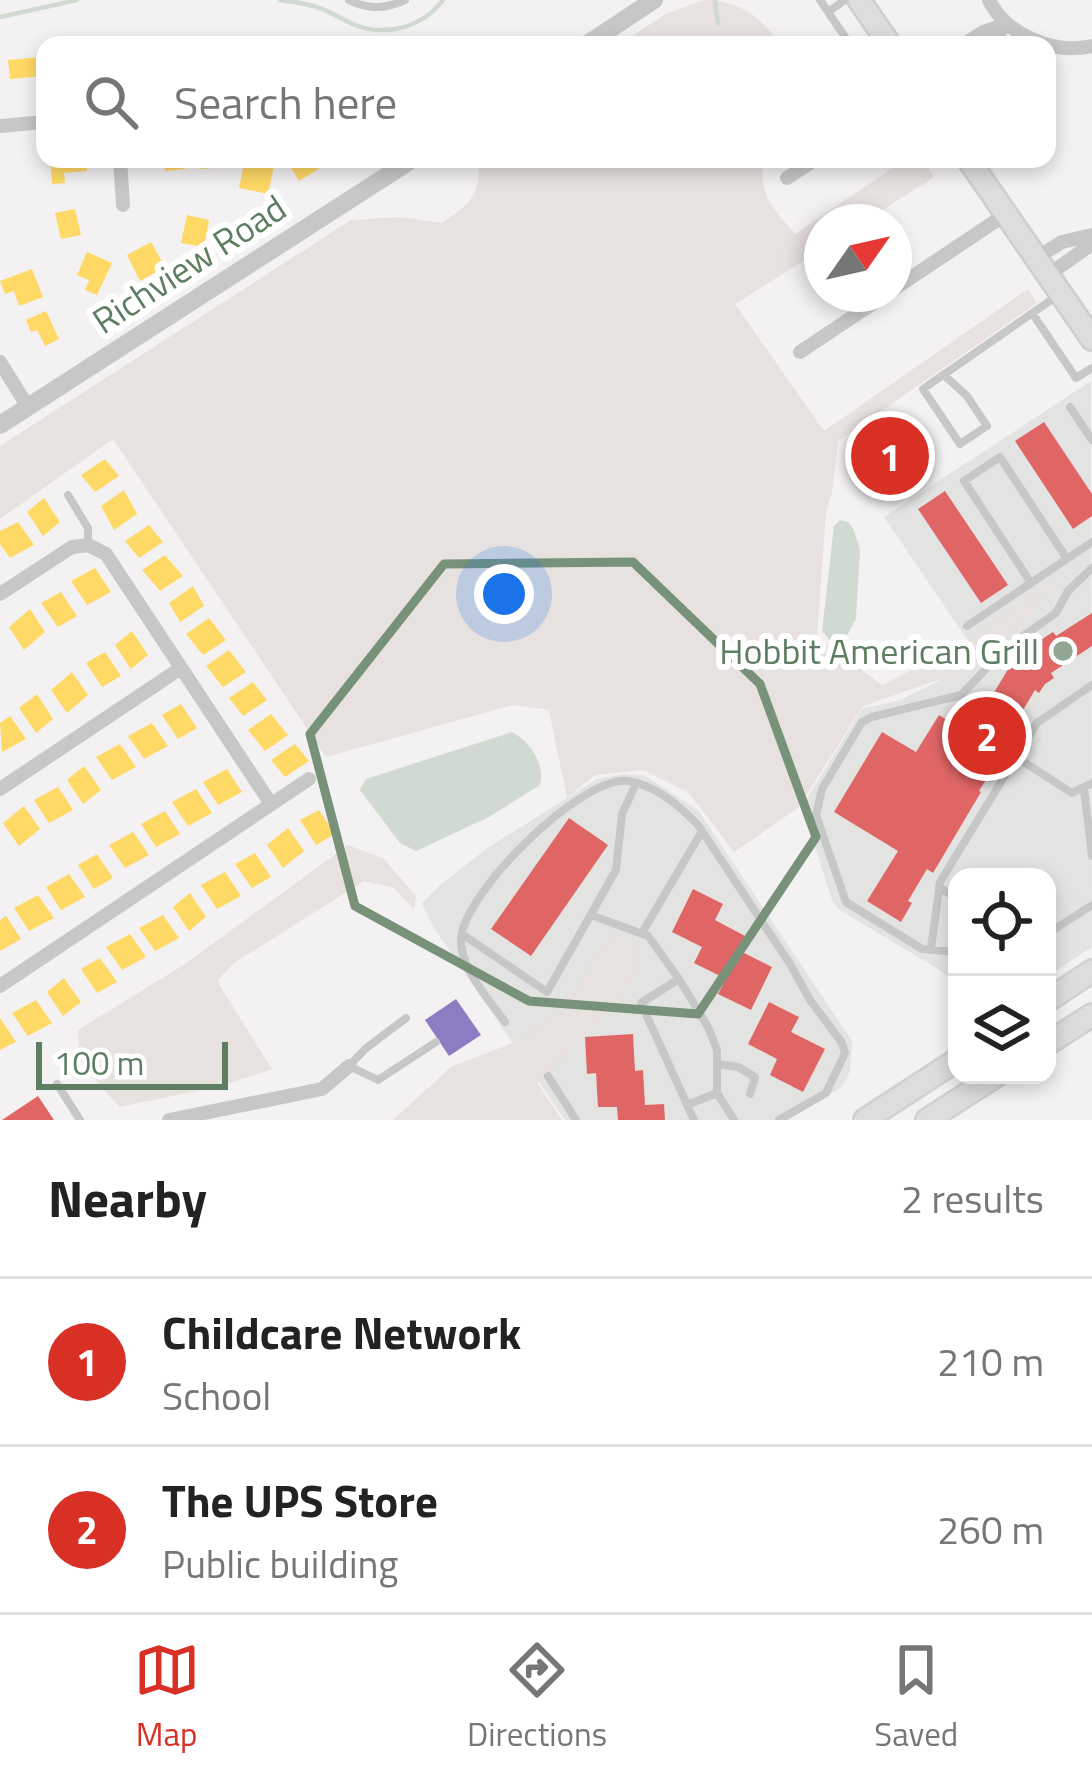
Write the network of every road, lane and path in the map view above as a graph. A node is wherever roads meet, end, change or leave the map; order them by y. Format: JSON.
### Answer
{"nodes":[{"id":1,"x":349,"y":0,"type":"edge"},
{"id":2,"x":405,"y":0,"type":"edge"},
{"id":3,"x":654,"y":0,"type":"edge"},
{"id":4,"x":820,"y":0,"type":"edge"},
{"id":5,"x":845,"y":0,"type":"edge"},
{"id":6,"x":860,"y":0,"type":"edge"},
{"id":7,"x":989,"y":0,"type":"edge"},
{"id":8,"x":828,"y":12,"type":"junction"},
{"id":9,"x":1006,"y":25,"type":"junction"},
{"id":10,"x":600,"y":36,"type":"edge"},
{"id":11,"x":844,"y":36,"type":"edge"},
{"id":12,"x":884,"y":36,"type":"edge"},
{"id":13,"x":977,"y":36,"type":"edge"},
{"id":14,"x":997,"y":36,"type":"edge"},
{"id":15,"x":1027,"y":36,"type":"edge"},
{"id":16,"x":1056,"y":46,"type":"edge"},
{"id":17,"x":1092,"y":46,"type":"edge"},
{"id":18,"x":36,"y":123,"type":"edge"},
{"id":19,"x":0,"y":126,"type":"edge"},
{"id":20,"x":121,"y":168,"type":"edge"},
{"id":21,"x":398,"y":168,"type":"edge"},
{"id":22,"x":802,"y":168,"type":"edge"},
{"id":23,"x":974,"y":168,"type":"edge"},
{"id":24,"x":787,"y":178,"type":"dead end"},
{"id":25,"x":123,"y":205,"type":"dead end"},
{"id":26,"x":1006,"y":214,"type":"junction"},
{"id":27,"x":1092,"y":239,"type":"edge"},
{"id":28,"x":1048,"y":276,"type":"junction"},
{"id":29,"x":912,"y":277,"type":"edge"},
{"id":30,"x":860,"y":312,"type":"edge"},
{"id":31,"x":1032,"y":313,"type":"junction"},
{"id":32,"x":1090,"y":334,"type":"edge"},
{"id":33,"x":800,"y":352,"type":"dead end"},
{"id":34,"x":0,"y":362,"type":"edge"},
{"id":35,"x":1092,"y":368,"type":"edge"},
{"id":36,"x":944,"y":375,"type":"junction"},
{"id":37,"x":28,"y":406,"type":"junction"},
{"id":38,"x":1070,"y":407,"type":"dead end"},
{"id":39,"x":0,"y":425,"type":"edge"},
{"id":40,"x":1092,"y":440,"type":"edge"},
{"id":41,"x":68,"y":495,"type":"dead end"},
{"id":42,"x":1092,"y":542,"type":"edge"},
{"id":43,"x":88,"y":545,"type":"junction"},
{"id":44,"x":1067,"y":559,"type":"junction"},
{"id":45,"x":1092,"y":568,"type":"edge"},
{"id":46,"x":1031,"y":583,"type":"junction"},
{"id":47,"x":0,"y":594,"type":"edge"},
{"id":48,"x":967,"y":626,"type":"dead end"},
{"id":49,"x":181,"y":668,"type":"junction"},
{"id":50,"x":1092,"y":685,"type":"edge"},
{"id":51,"x":1016,"y":757,"type":"junction"},
{"id":52,"x":309,"y":779,"type":"dead end"},
{"id":53,"x":636,"y":784,"type":"junction"},
{"id":54,"x":1088,"y":786,"type":"edge"},
{"id":55,"x":0,"y":789,"type":"edge"},
{"id":56,"x":271,"y":804,"type":"junction"},
{"id":57,"x":702,"y":830,"type":"junction"},
{"id":58,"x":1092,"y":856,"type":"edge"},
{"id":59,"x":939,"y":887,"type":"junction"},
{"id":60,"x":948,"y":893,"type":"edge"},
{"id":61,"x":1092,"y":905,"type":"edge"},
{"id":62,"x":591,"y":915,"type":"junction"},
{"id":63,"x":1056,"y":928,"type":"edge"},
{"id":64,"x":462,"y":934,"type":"junction"},
{"id":65,"x":645,"y":934,"type":"junction"},
{"id":66,"x":931,"y":950,"type":"junction"},
{"id":67,"x":948,"y":951,"type":"edge"},
{"id":68,"x":1092,"y":971,"type":"edge"},
{"id":69,"x":679,"y":979,"type":"junction"},
{"id":70,"x":0,"y":986,"type":"edge"},
{"id":71,"x":1056,"y":995,"type":"edge"},
{"id":72,"x":1092,"y":1015,"type":"edge"},
{"id":73,"x":406,"y":1018,"type":"dead end"},
{"id":74,"x":505,"y":1022,"type":"dead end"},
{"id":75,"x":1056,"y":1037,"type":"edge"},
{"id":76,"x":436,"y":1042,"type":"dead end"},
{"id":77,"x":718,"y":1064,"type":"junction"},
{"id":78,"x":349,"y":1066,"type":"junction"},
{"id":79,"x":948,"y":1066,"type":"edge"},
{"id":80,"x":548,"y":1076,"type":"dead end"},
{"id":81,"x":56,"y":1084,"type":"dead end"},
{"id":82,"x":984,"y":1084,"type":"edge"},
{"id":83,"x":717,"y":1093,"type":"junction"},
{"id":84,"x":750,"y":1094,"type":"dead end"},
{"id":85,"x":688,"y":1106,"type":"junction"},
{"id":86,"x":206,"y":1117,"type":"edge"},
{"id":87,"x":80,"y":1120,"type":"edge"},
{"id":88,"x":169,"y":1120,"type":"edge"},
{"id":89,"x":575,"y":1120,"type":"edge"},
{"id":90,"x":694,"y":1120,"type":"edge"},
{"id":91,"x":734,"y":1120,"type":"edge"},
{"id":92,"x":779,"y":1120,"type":"edge"},
{"id":93,"x":865,"y":1120,"type":"edge"},
{"id":94,"x":927,"y":1120,"type":"edge"}],
"edges":[{"from":1,"to":2,"type":"lane"},
{"from":3,"to":10,"type":"street"},
{"from":4,"to":8,"type":"lane"},
{"from":5,"to":8,"type":"lane"},
{"from":6,"to":12,"type":"main road"},
{"from":7,"to":9,"type":"street"},
{"from":8,"to":11,"type":"lane"},
{"from":9,"to":13,"type":"street"},
{"from":9,"to":14,"type":"street"},
{"from":9,"to":15,"type":"street"},
{"from":16,"to":17,"type":"street"},
{"from":18,"to":19,"type":"street"},
{"from":20,"to":25,"type":"street"},
{"from":21,"to":37,"type":"street","name":"Richview Road"},
{"from":22,"to":24,"type":"street"},
{"from":23,"to":26,"type":"main road"},
{"from":26,"to":28,"type":"main road"},
{"from":26,"to":29,"type":"street"},
{"from":27,"to":28,"type":"street"},
{"from":28,"to":31,"type":"lane"},
{"from":28,"to":32,"type":"main road"},
{"from":30,"to":33,"type":"street"},
{"from":31,"to":35,"type":"lane"},
{"from":31,"to":36,"type":"lane"},
{"from":34,"to":37,"type":"street"},
{"from":36,"to":36,"type":"lane"},
{"from":37,"to":39,"type":"street","name":"Richview Road"},
{"from":38,"to":40,"type":"lane"},
{"from":41,"to":43,"type":"lane"},
{"from":42,"to":44,"type":"lane"},
{"from":43,"to":47,"type":"street"},
{"from":43,"to":49,"type":"street"},
{"from":44,"to":46,"type":"lane"},
{"from":44,"to":46,"type":"lane"},
{"from":45,"to":66,"type":"lane"},
{"from":46,"to":48,"type":"lane"},
{"from":49,"to":55,"type":"street"},
{"from":49,"to":56,"type":"street"},
{"from":50,"to":51,"type":"lane"},
{"from":51,"to":54,"type":"lane"},
{"from":51,"to":59,"type":"lane"},
{"from":52,"to":56,"type":"street"},
{"from":53,"to":57,"type":"lane"},
{"from":53,"to":62,"type":"lane"},
{"from":53,"to":64,"type":"lane"},
{"from":54,"to":58,"type":"lane"},
{"from":56,"to":70,"type":"street"},
{"from":57,"to":65,"type":"lane"},
{"from":57,"to":92,"type":"lane"},
{"from":59,"to":60,"type":"lane"},
{"from":59,"to":66,"type":"lane"},
{"from":61,"to":63,"type":"lane"},
{"from":62,"to":64,"type":"lane"},
{"from":62,"to":65,"type":"lane"},
{"from":64,"to":74,"type":"lane"},
{"from":65,"to":69,"type":"lane"},
{"from":66,"to":67,"type":"lane"},
{"from":68,"to":71,"type":"main road"},
{"from":69,"to":77,"type":"lane"},
{"from":69,"to":85,"type":"lane"},
{"from":72,"to":75,"type":"main road"},
{"from":73,"to":78,"type":"lane"},
{"from":76,"to":78,"type":"lane"},
{"from":77,"to":83,"type":"lane"},
{"from":77,"to":84,"type":"lane"},
{"from":78,"to":86,"type":"street"},
{"from":79,"to":93,"type":"main road"},
{"from":80,"to":89,"type":"lane"},
{"from":81,"to":87,"type":"lane"},
{"from":82,"to":94,"type":"main road"},
{"from":83,"to":85,"type":"lane"},
{"from":83,"to":91,"type":"lane"},
{"from":85,"to":90,"type":"lane"},
{"from":86,"to":88,"type":"street"}]}
